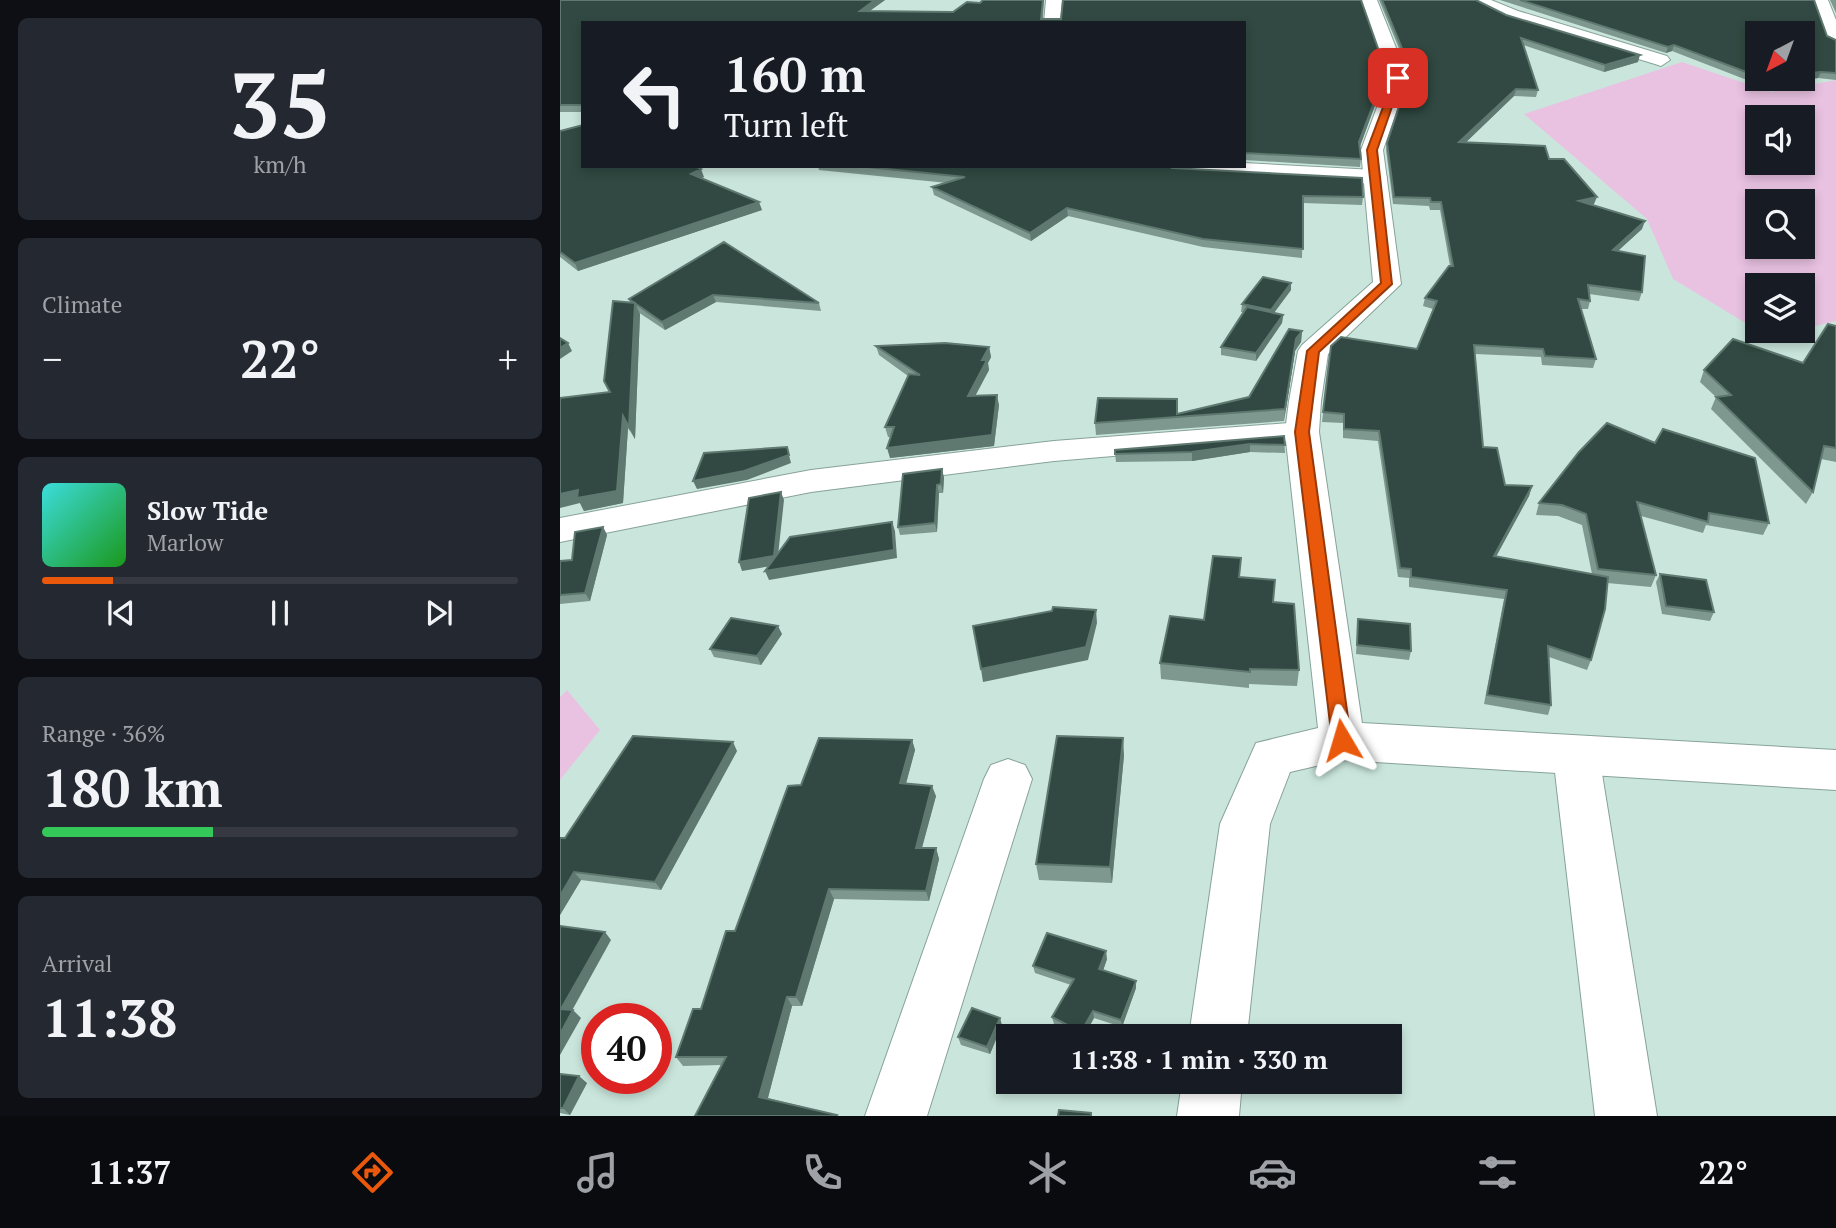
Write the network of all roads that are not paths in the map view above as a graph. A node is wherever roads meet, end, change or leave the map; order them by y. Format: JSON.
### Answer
{"nodes":[{"id":1,"x":1054,"y":0,"type":"edge"},
{"id":2,"x":1369,"y":0,"type":"edge"},
{"id":3,"x":1476,"y":0,"type":"edge"},
{"id":4,"x":1820,"y":0,"type":"edge"},
{"id":5,"x":1052,"y":21,"type":"edge"},
{"id":6,"x":1836,"y":42,"type":"edge"},
{"id":7,"x":1661,"y":60,"type":"dead end"},
{"id":8,"x":1209,"y":168,"type":"edge"},
{"id":9,"x":1375,"y":177,"type":"junction"},
{"id":10,"x":1302,"y":432,"type":"junction"},
{"id":11,"x":560,"y":530,"type":"edge"},
{"id":12,"x":1342,"y":740,"type":"junction"},
{"id":13,"x":1576,"y":755,"type":"junction"},
{"id":14,"x":1836,"y":770,"type":"edge"},
{"id":15,"x":1008,"y":779,"type":"dead end"},
{"id":16,"x":1220,"y":1024,"type":"edge"},
{"id":17,"x":1211,"y":1094,"type":"edge"},
{"id":18,"x":897,"y":1116,"type":"edge"},
{"id":19,"x":1208,"y":1116,"type":"edge"},
{"id":20,"x":1626,"y":1116,"type":"edge"}],
"edges":[{"from":1,"to":5,"type":"street"},
{"from":2,"to":9,"type":"street"},
{"from":3,"to":7,"type":"street"},
{"from":4,"to":6,"type":"street"},
{"from":8,"to":9,"type":"street"},
{"from":9,"to":10,"type":"street"},
{"from":10,"to":11,"type":"street"},
{"from":10,"to":12,"type":"street"},
{"from":12,"to":13,"type":"street"},
{"from":12,"to":16,"type":"street"},
{"from":13,"to":14,"type":"street"},
{"from":13,"to":20,"type":"street"},
{"from":15,"to":18,"type":"street"},
{"from":17,"to":19,"type":"street"}]}
